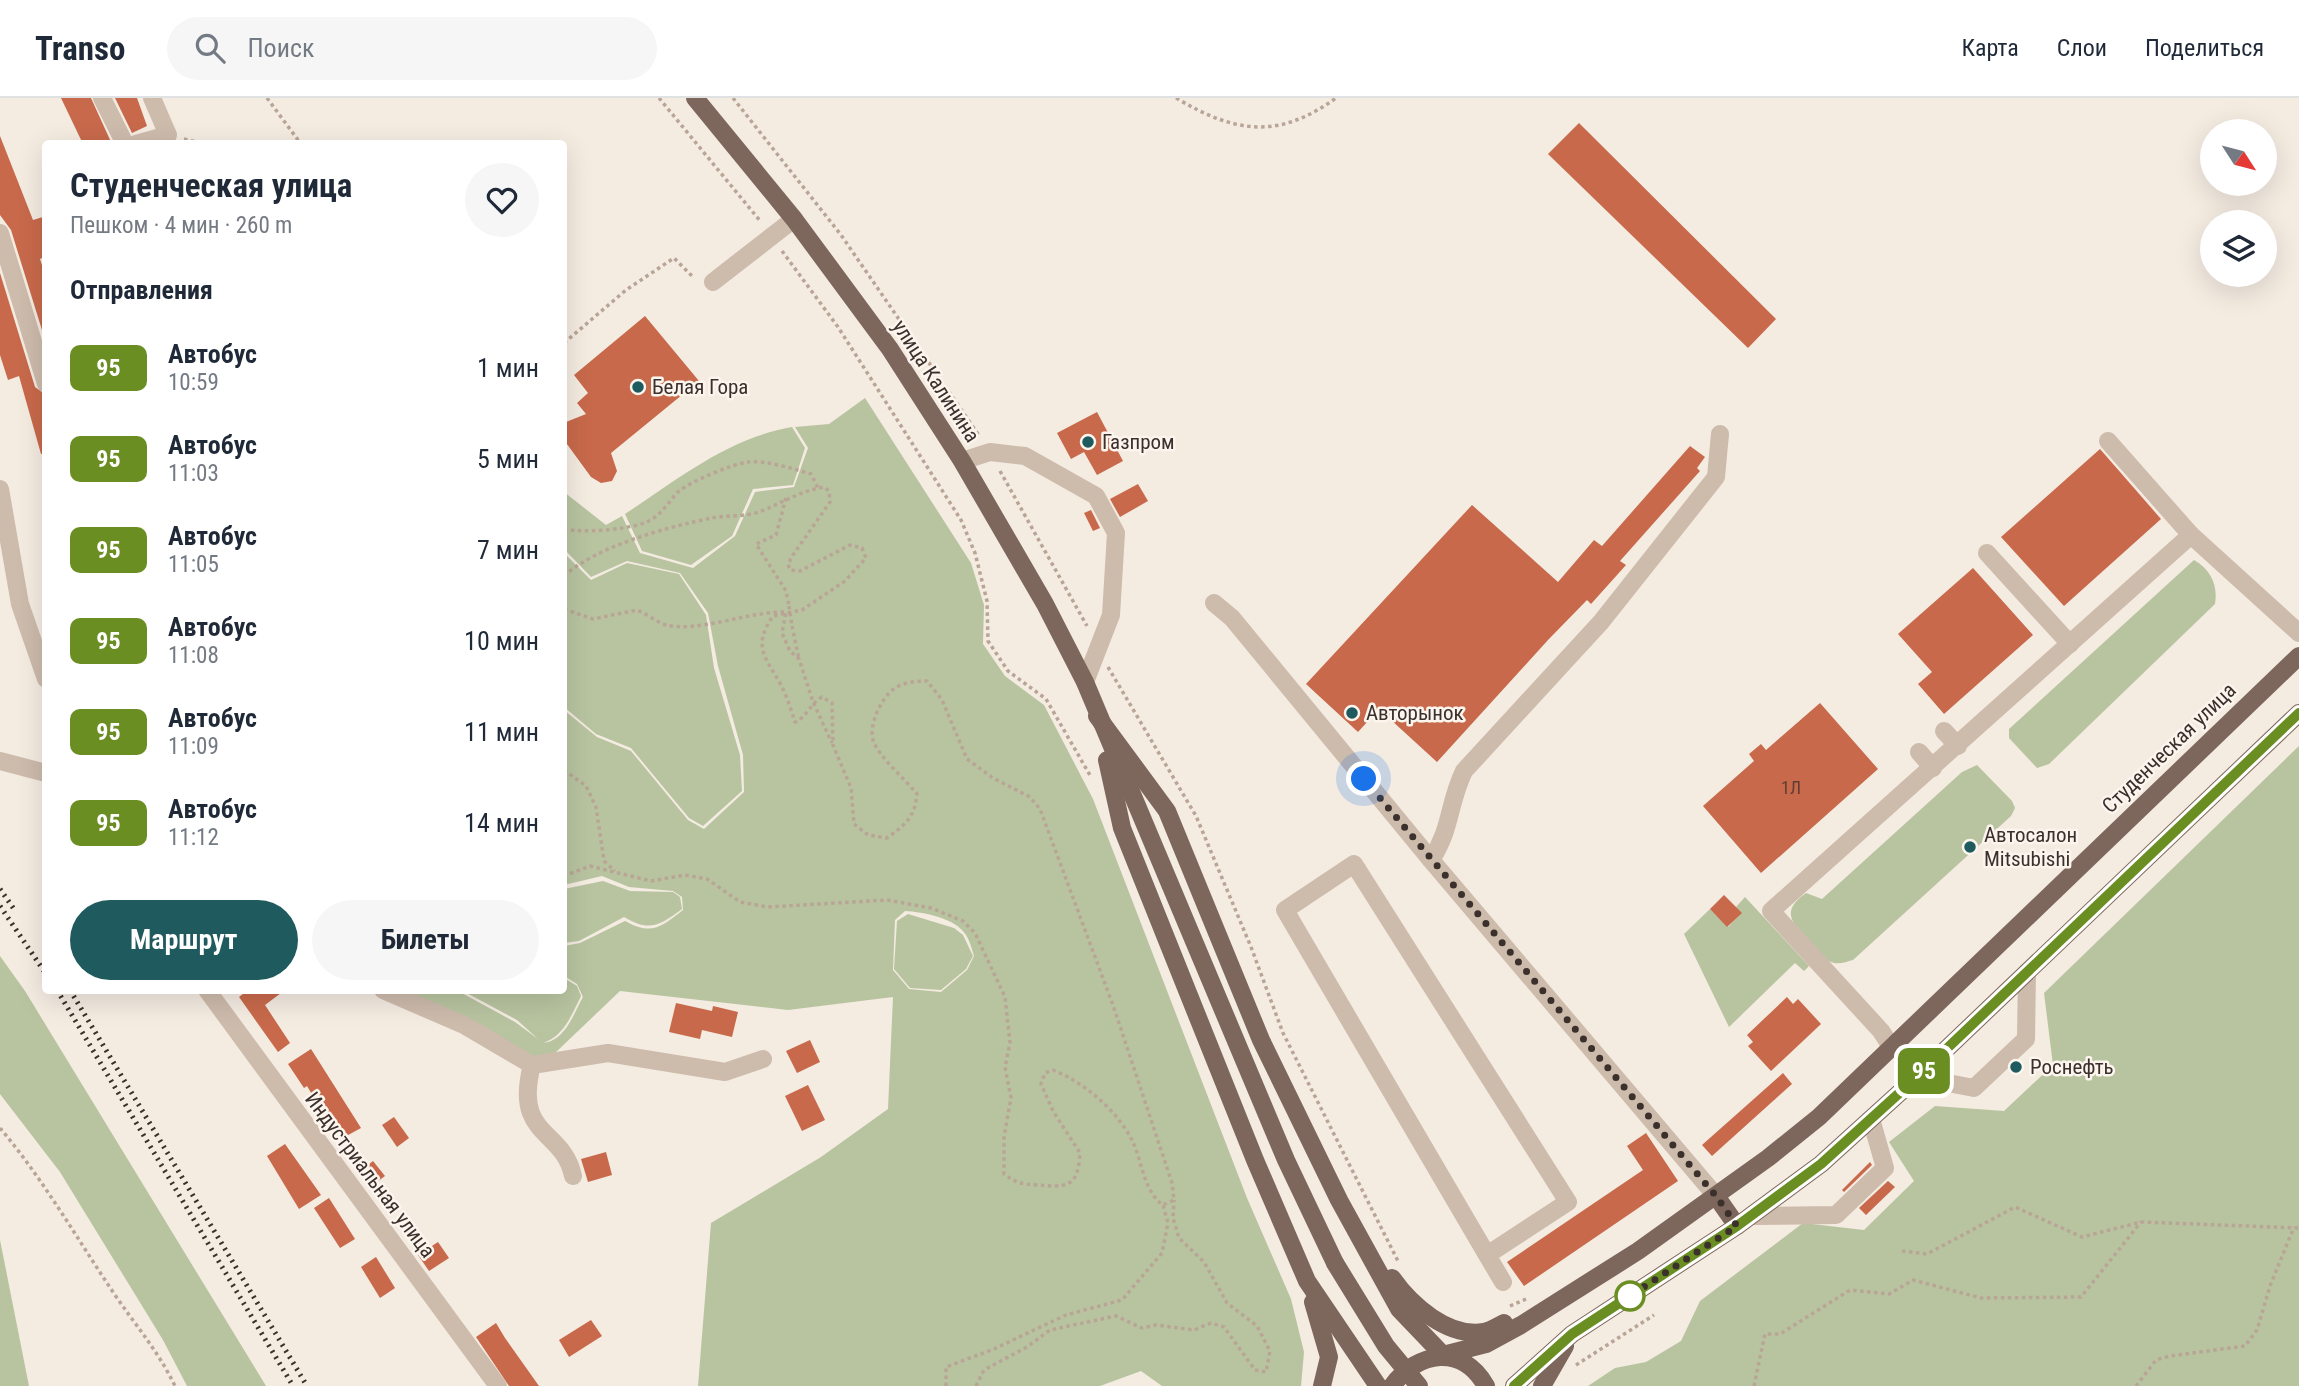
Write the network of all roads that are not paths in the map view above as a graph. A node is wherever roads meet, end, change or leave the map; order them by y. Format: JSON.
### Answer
{"nodes":[{"id":1,"x":102,"y":98,"type":"edge"},
{"id":2,"x":152,"y":98,"type":"edge"},
{"id":3,"x":695,"y":98,"type":"edge"},
{"id":4,"x":123,"y":140,"type":"edge"},
{"id":5,"x":150,"y":140,"type":"edge"},
{"id":6,"x":794,"y":219,"type":"junction"},
{"id":7,"x":0,"y":233,"type":"edge"},
{"id":8,"x":713,"y":282,"type":"dead end"},
{"id":9,"x":42,"y":371,"type":"edge"},
{"id":10,"x":1720,"y":434,"type":"dead end"},
{"id":11,"x":2108,"y":441,"type":"dead end"},
{"id":12,"x":962,"y":461,"type":"junction"},
{"id":13,"x":0,"y":489,"type":"edge"},
{"id":14,"x":3,"y":520,"type":"edge"},
{"id":15,"x":2191,"y":535,"type":"junction"},
{"id":16,"x":1987,"y":553,"type":"dead end"},
{"id":17,"x":1214,"y":603,"type":"dead end"},
{"id":18,"x":2299,"y":633,"type":"edge"},
{"id":19,"x":2070,"y":645,"type":"junction"},
{"id":20,"x":2299,"y":656,"type":"edge"},
{"id":21,"x":42,"y":667,"type":"edge"},
{"id":22,"x":1085,"y":682,"type":"junction"},
{"id":23,"x":2299,"y":713,"type":"edge"},
{"id":24,"x":1097,"y":716,"type":"junction"},
{"id":25,"x":1944,"y":731,"type":"dead end"},
{"id":26,"x":1958,"y":746,"type":"junction"},
{"id":27,"x":1919,"y":752,"type":"dead end"},
{"id":28,"x":0,"y":761,"type":"edge"},
{"id":29,"x":1933,"y":768,"type":"junction"},
{"id":30,"x":42,"y":772,"type":"edge"},
{"id":31,"x":1431,"y":860,"type":"junction"},
{"id":32,"x":2027,"y":972,"type":"junction"},
{"id":33,"x":210,"y":994,"type":"edge"},
{"id":34,"x":392,"y":994,"type":"edge"},
{"id":35,"x":1892,"y":1048,"type":"junction"},
{"id":36,"x":763,"y":1059,"type":"dead end"},
{"id":37,"x":532,"y":1065,"type":"junction"},
{"id":38,"x":1917,"y":1077,"type":"junction"},
{"id":39,"x":1871,"y":1119,"type":"junction"},
{"id":40,"x":573,"y":1176,"type":"dead end"},
{"id":41,"x":1716,"y":1196,"type":"junction"},
{"id":42,"x":1339,"y":1200,"type":"junction"},
{"id":43,"x":1744,"y":1221,"type":"junction"},
{"id":44,"x":1487,"y":1255,"type":"junction"},
{"id":45,"x":1307,"y":1282,"type":"junction"},
{"id":46,"x":1503,"y":1282,"type":"dead end"},
{"id":47,"x":1552,"y":1303,"type":"junction"},
{"id":48,"x":1572,"y":1334,"type":"junction"},
{"id":49,"x":1443,"y":1355,"type":"junction"},
{"id":50,"x":498,"y":1386,"type":"edge"},
{"id":51,"x":1322,"y":1386,"type":"edge"},
{"id":52,"x":1378,"y":1386,"type":"edge"},
{"id":53,"x":1392,"y":1386,"type":"edge"},
{"id":54,"x":1419,"y":1386,"type":"edge"},
{"id":55,"x":1486,"y":1386,"type":"edge"},
{"id":56,"x":1514,"y":1386,"type":"edge"},
{"id":57,"x":1542,"y":1386,"type":"edge"}],
"edges":[{"from":1,"to":4,"type":"street"},
{"from":2,"to":5,"type":"street"},
{"from":3,"to":6,"type":"main road","name":"улица Калинина"},
{"from":6,"to":8,"type":"street"},
{"from":6,"to":12,"type":"main road","name":"улица Калинина"},
{"from":7,"to":9,"type":"street"},
{"from":10,"to":31,"type":"street"},
{"from":11,"to":15,"type":"street"},
{"from":12,"to":22,"type":"main road","name":"улица Калинина"},
{"from":12,"to":22,"type":"street"},
{"from":13,"to":14,"type":"street"},
{"from":14,"to":21,"type":"street"},
{"from":15,"to":18,"type":"street"},
{"from":15,"to":19,"type":"street"},
{"from":16,"to":19,"type":"street"},
{"from":17,"to":31,"type":"street"},
{"from":19,"to":26,"type":"street"},
{"from":20,"to":35,"type":"main road","name":"Студенческая улица"},
{"from":22,"to":24,"type":"main road","name":"улица Калинина"},
{"from":23,"to":32,"type":"main road"},
{"from":24,"to":42,"type":"main road"},
{"from":24,"to":45,"type":"main road"},
{"from":24,"to":54,"type":"main road","bridge":true},
{"from":25,"to":26,"type":"street"},
{"from":26,"to":29,"type":"street"},
{"from":27,"to":29,"type":"street"},
{"from":28,"to":30,"type":"street"},
{"from":29,"to":35,"type":"street"},
{"from":31,"to":41,"type":"street"},
{"from":32,"to":38,"type":"main road"},
{"from":32,"to":38,"type":"street"},
{"from":33,"to":50,"type":"street","name":"Индустриальная улица"},
{"from":34,"to":37,"type":"street"},
{"from":35,"to":41,"type":"main road","name":"Студенческая улица"},
{"from":36,"to":37,"type":"street"},
{"from":37,"to":40,"type":"street"},
{"from":38,"to":39,"type":"main road"},
{"from":39,"to":43,"type":"main road"},
{"from":39,"to":43,"type":"street"},
{"from":41,"to":43,"type":"main road"},
{"from":41,"to":47,"type":"main road","name":"Студенческая улица"},
{"from":42,"to":47,"type":"main road"},
{"from":42,"to":49,"type":"main road"},
{"from":43,"to":48,"type":"main road"},
{"from":44,"to":44,"type":"street"},
{"from":44,"to":46,"type":"street"},
{"from":45,"to":51,"type":"main road"},
{"from":45,"to":52,"type":"main road"},
{"from":47,"to":49,"type":"main road","name":"Студенческая улица"},
{"from":48,"to":56,"type":"main road"},
{"from":48,"to":57,"type":"main road"},
{"from":49,"to":53,"type":"main road","name":"Студенческая улица"},
{"from":49,"to":55,"type":"main road"}]}
